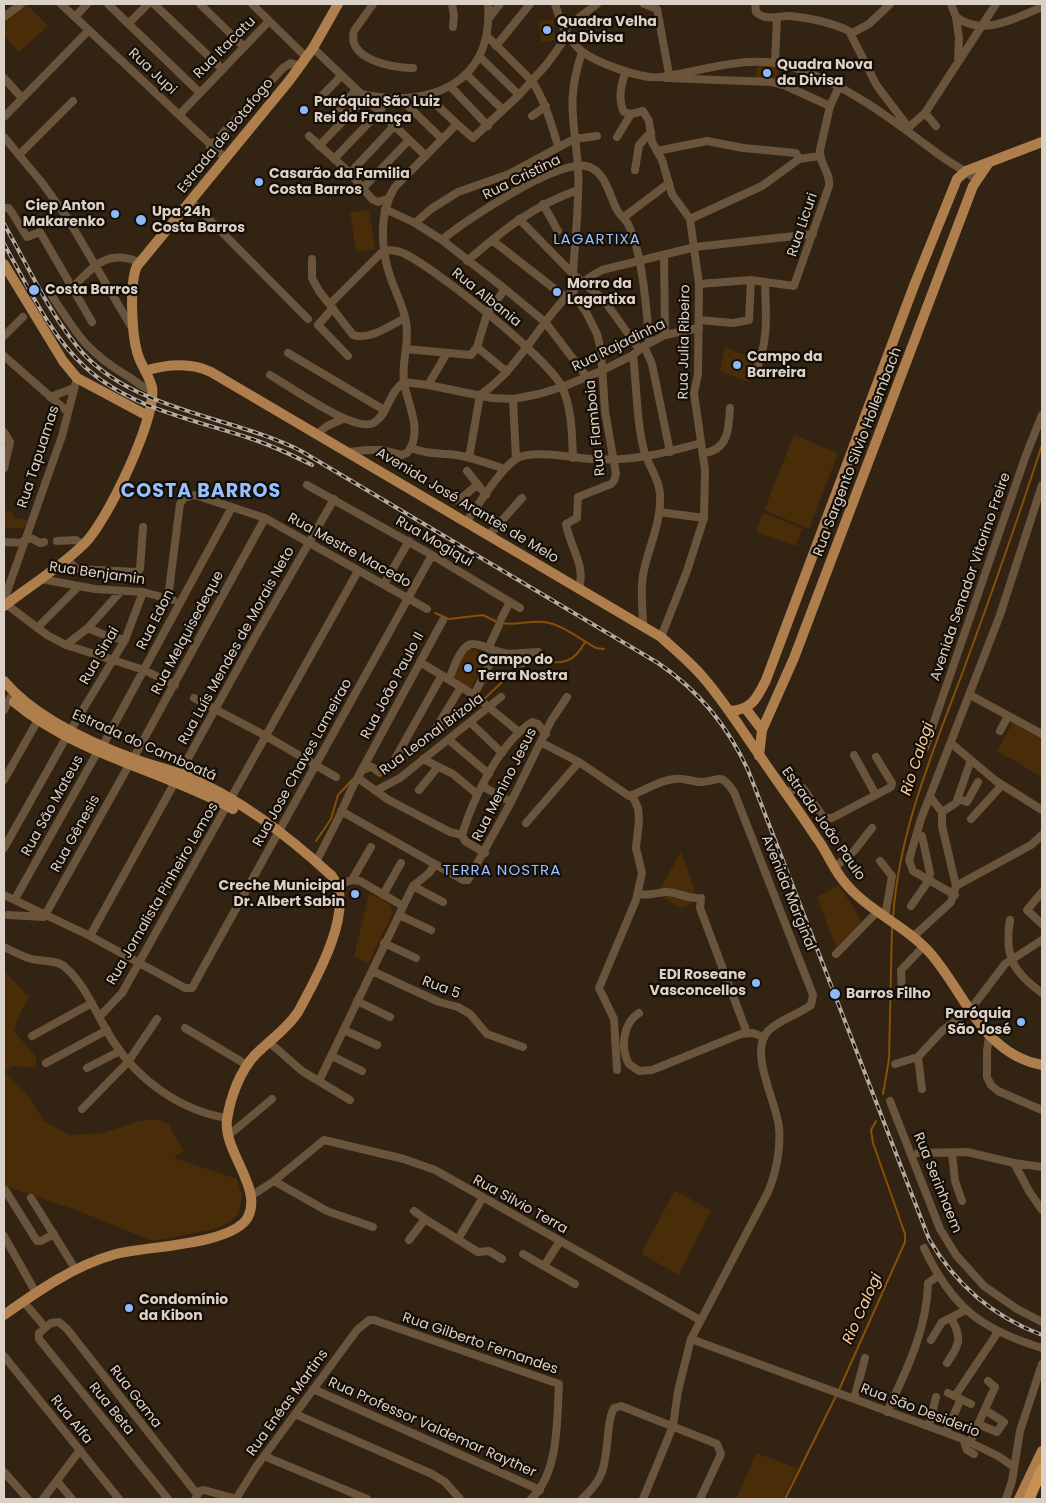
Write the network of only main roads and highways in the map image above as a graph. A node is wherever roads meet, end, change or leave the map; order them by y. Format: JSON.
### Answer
{"nodes":[{"id":1,"x":338,"y":4,"type":"edge"},
{"id":2,"x":1042,"y":142,"type":"edge"},
{"id":3,"x":990,"y":161,"type":"junction"},
{"id":4,"x":4,"y":264,"type":"edge"},
{"id":5,"x":885,"y":364,"type":"junction"},
{"id":6,"x":904,"y":370,"type":"junction"},
{"id":7,"x":145,"y":371,"type":"junction"},
{"id":8,"x":148,"y":416,"type":"junction"},
{"id":9,"x":820,"y":540,"type":"junction"},
{"id":10,"x":837,"y":546,"type":"junction"},
{"id":11,"x":4,"y":603,"type":"edge"},
{"id":12,"x":4,"y":682,"type":"edge"},
{"id":13,"x":7,"y":695,"type":"edge"},
{"id":14,"x":746,"y":709,"type":"junction"},
{"id":15,"x":729,"y":711,"type":"junction"},
{"id":16,"x":742,"y":729,"type":"junction"},
{"id":17,"x":762,"y":730,"type":"junction"},
{"id":18,"x":69,"y":733,"type":"junction"},
{"id":19,"x":759,"y":756,"type":"junction"},
{"id":20,"x":277,"y":834,"type":"junction"},
{"id":21,"x":324,"y":949,"type":"junction"},
{"id":22,"x":1042,"y":1065,"type":"edge"},
{"id":23,"x":167,"y":1248,"type":"junction"},
{"id":24,"x":25,"y":1304,"type":"junction"},
{"id":25,"x":4,"y":1315,"type":"edge"},
{"id":26,"x":4,"y":1322,"type":"edge"},
{"id":27,"x":1042,"y":1451,"type":"edge"},
{"id":28,"x":1042,"y":1469,"type":"edge"},
{"id":29,"x":1019,"y":1499,"type":"edge"},
{"id":30,"x":1029,"y":1499,"type":"edge"}],
"edges":[{"from":1,"to":7,"type":"main road","name":"Estrada de Botafogo"},
{"from":2,"to":3,"type":"main road"},
{"from":3,"to":5,"type":"main road","name":"Rua Sargento Silvio Hollembach"},
{"from":3,"to":6,"type":"main road","name":"Rua Sargento Silvio Hollembach"},
{"from":4,"to":8,"type":"main road"},
{"from":5,"to":6,"type":"main road"},
{"from":5,"to":9,"type":"main road","name":"Rua Sargento Silvio Hollembach"},
{"from":6,"to":10,"type":"main road","name":"Rua Sargento Silvio Hollembach"},
{"from":7,"to":8,"type":"main road"},
{"from":7,"to":15,"type":"main road","name":"Avenida José Arantes de Melo"},
{"from":8,"to":11,"type":"main road"},
{"from":9,"to":10,"type":"main road"},
{"from":9,"to":14,"type":"main road","name":"Rua Sargento Silvio Hollembach"},
{"from":10,"to":17,"type":"main road","name":"Rua Sargento Silvio Hollembach"},
{"from":12,"to":18,"type":"main road","name":"Estrada do Camboatá"},
{"from":13,"to":18,"type":"main road","name":"Estrada do Camboatá"},
{"from":14,"to":15,"type":"main road"},
{"from":14,"to":17,"type":"main road"},
{"from":15,"to":16,"type":"main road","name":"Avenida José Arantes de Melo"},
{"from":16,"to":17,"type":"main road"},
{"from":16,"to":19,"type":"main road","name":"Estrada João Paulo"},
{"from":17,"to":19,"type":"main road","name":"Rua Sargento Silvio Hollembach"},
{"from":18,"to":20,"type":"main road","name":"Estrada do Camboatá"},
{"from":19,"to":22,"type":"main road","name":"Estrada João Paulo"},
{"from":20,"to":21,"type":"main road","name":"Estrada do Camboatá"},
{"from":20,"to":21,"type":"main road","name":"Estrada do Camboatá"},
{"from":21,"to":23,"type":"main road","name":"Estrada do Camboatá"},
{"from":23,"to":24,"type":"main road"},
{"from":23,"to":24,"type":"main road"},
{"from":24,"to":25,"type":"main road"},
{"from":24,"to":26,"type":"main road"},
{"from":27,"to":29,"type":"main road"},
{"from":28,"to":30,"type":"highway"}]}
